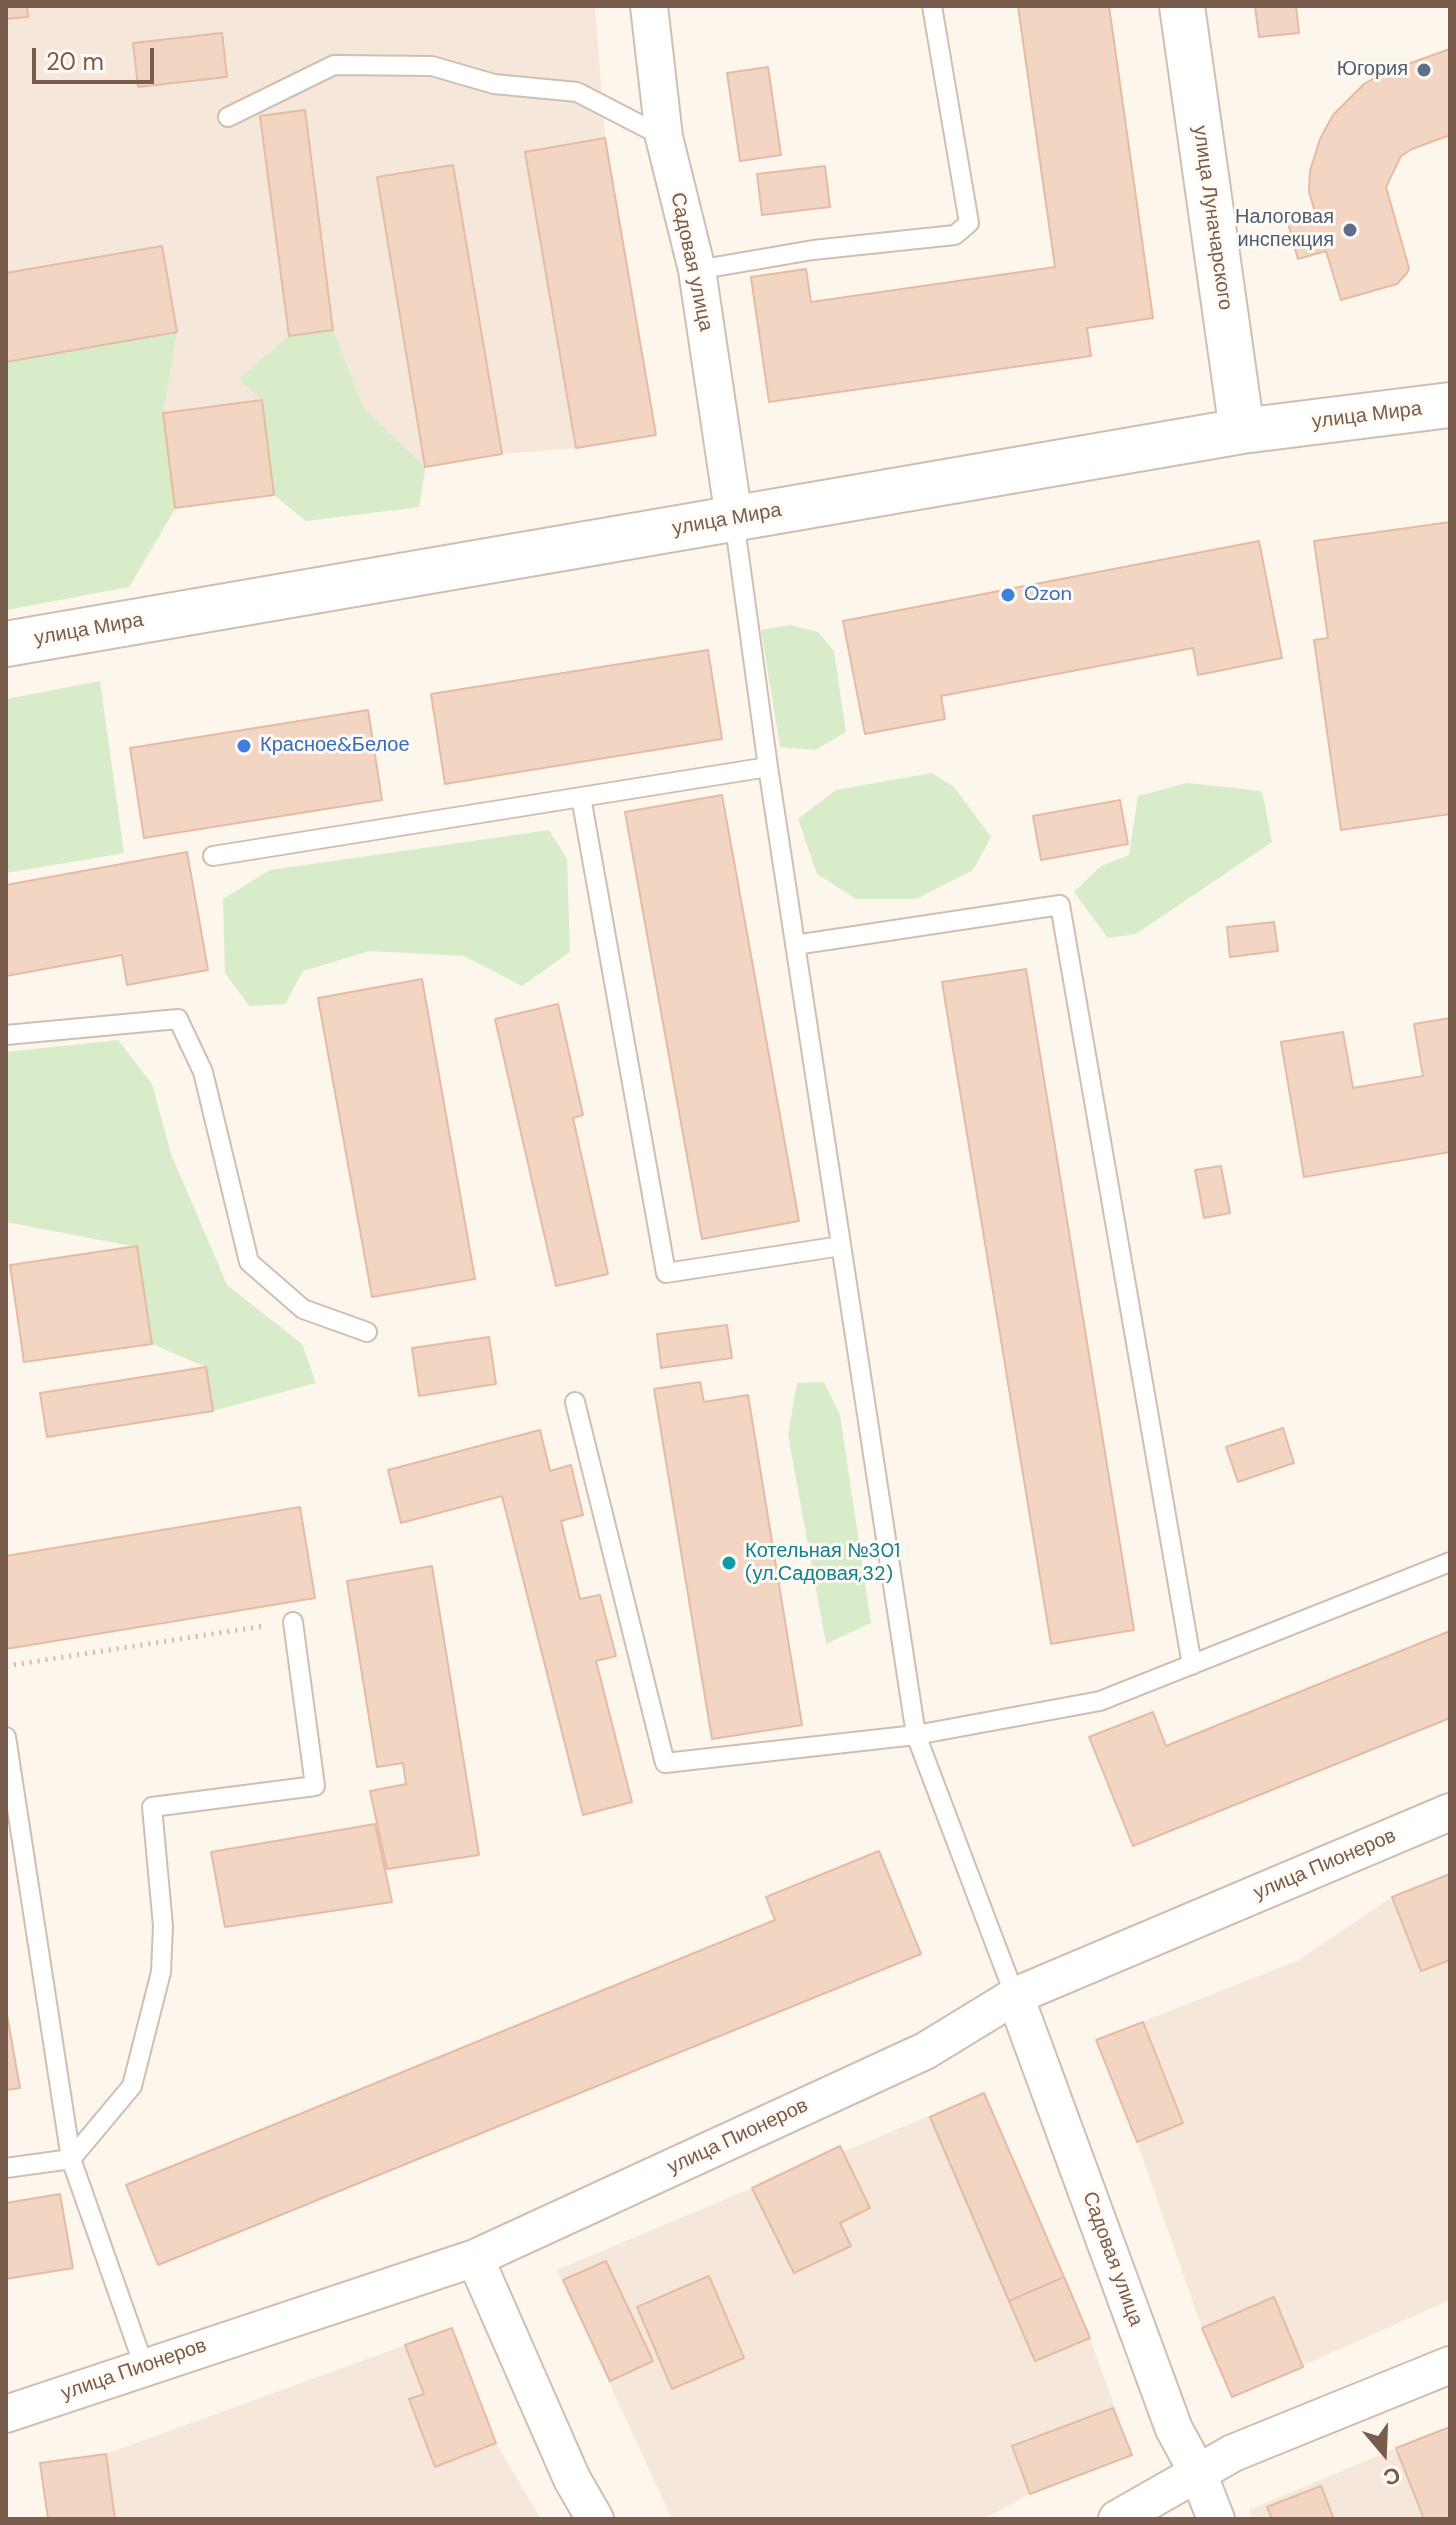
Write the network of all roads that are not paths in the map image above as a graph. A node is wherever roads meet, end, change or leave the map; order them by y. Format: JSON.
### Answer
{"nodes":[{"id":1,"x":649,"y":6,"type":"edge"},
{"id":2,"x":932,"y":6,"type":"edge"},
{"id":3,"x":1182,"y":6,"type":"edge"},
{"id":4,"x":228,"y":117,"type":"dead end"},
{"id":5,"x":664,"y":137,"type":"junction"},
{"id":6,"x":697,"y":270,"type":"junction"},
{"id":7,"x":1450,"y":405,"type":"edge"},
{"id":8,"x":1242,"y":431,"type":"junction"},
{"id":9,"x":734,"y":518,"type":"junction"},
{"id":10,"x":6,"y":644,"type":"edge"},
{"id":11,"x":768,"y":767,"type":"junction"},
{"id":12,"x":581,"y":797,"type":"junction"},
{"id":13,"x":213,"y":856,"type":"dead end"},
{"id":14,"x":795,"y":945,"type":"junction"},
{"id":15,"x":6,"y":1035,"type":"edge"},
{"id":16,"x":841,"y":1246,"type":"junction"},
{"id":17,"x":367,"y":1332,"type":"dead end"},
{"id":18,"x":575,"y":1402,"type":"dead end"},
{"id":19,"x":1450,"y":1562,"type":"edge"},
{"id":20,"x":293,"y":1622,"type":"road end"},
{"id":21,"x":1192,"y":1665,"type":"junction"},
{"id":22,"x":916,"y":1735,"type":"junction"},
{"id":23,"x":6,"y":1737,"type":"edge"},
{"id":24,"x":1450,"y":1812,"type":"edge"},
{"id":25,"x":1015,"y":1996,"type":"junction"},
{"id":26,"x":71,"y":2159,"type":"junction"},
{"id":27,"x":6,"y":2168,"type":"edge"},
{"id":28,"x":475,"y":2258,"type":"junction"},
{"id":29,"x":1450,"y":2365,"type":"edge"},
{"id":30,"x":144,"y":2366,"type":"junction"},
{"id":31,"x":6,"y":2414,"type":"edge"},
{"id":32,"x":1198,"y":2473,"type":"junction"},
{"id":33,"x":595,"y":2519,"type":"edge"},
{"id":34,"x":1117,"y":2519,"type":"edge"},
{"id":35,"x":1216,"y":2519,"type":"edge"}],
"edges":[{"from":1,"to":5,"type":"street","name":"Садовая улица"},
{"from":2,"to":6,"type":"lane"},
{"from":3,"to":8,"type":"street","name":"улица Луначарского"},
{"from":4,"to":5,"type":"lane"},
{"from":5,"to":6,"type":"street","name":"Садовая улица"},
{"from":6,"to":9,"type":"street","name":"Садовая улица"},
{"from":7,"to":8,"type":"street","name":"улица Мира"},
{"from":8,"to":9,"type":"street","name":"улица Мира"},
{"from":9,"to":10,"type":"street","name":"улица Мира"},
{"from":9,"to":11,"type":"lane"},
{"from":11,"to":12,"type":"lane"},
{"from":11,"to":14,"type":"lane"},
{"from":12,"to":13,"type":"lane"},
{"from":12,"to":16,"type":"lane"},
{"from":14,"to":16,"type":"lane"},
{"from":14,"to":21,"type":"lane"},
{"from":15,"to":17,"type":"lane"},
{"from":16,"to":22,"type":"lane"},
{"from":18,"to":22,"type":"lane"},
{"from":19,"to":21,"type":"lane"},
{"from":20,"to":26,"type":"lane"},
{"from":21,"to":22,"type":"lane"},
{"from":22,"to":25,"type":"lane"},
{"from":23,"to":26,"type":"lane"},
{"from":24,"to":25,"type":"street","name":"улица Пионеров"},
{"from":25,"to":28,"type":"street","name":"улица Пионеров"},
{"from":25,"to":32,"type":"street","name":"Садовая улица"},
{"from":26,"to":27,"type":"lane"},
{"from":26,"to":30,"type":"lane"},
{"from":28,"to":30,"type":"street","name":"улица Пионеров"},
{"from":28,"to":33,"type":"street"},
{"from":29,"to":32,"type":"street"},
{"from":30,"to":31,"type":"street","name":"улица Пионеров"},
{"from":32,"to":34,"type":"street"},
{"from":32,"to":35,"type":"street","name":"Садовая улица"}]}
